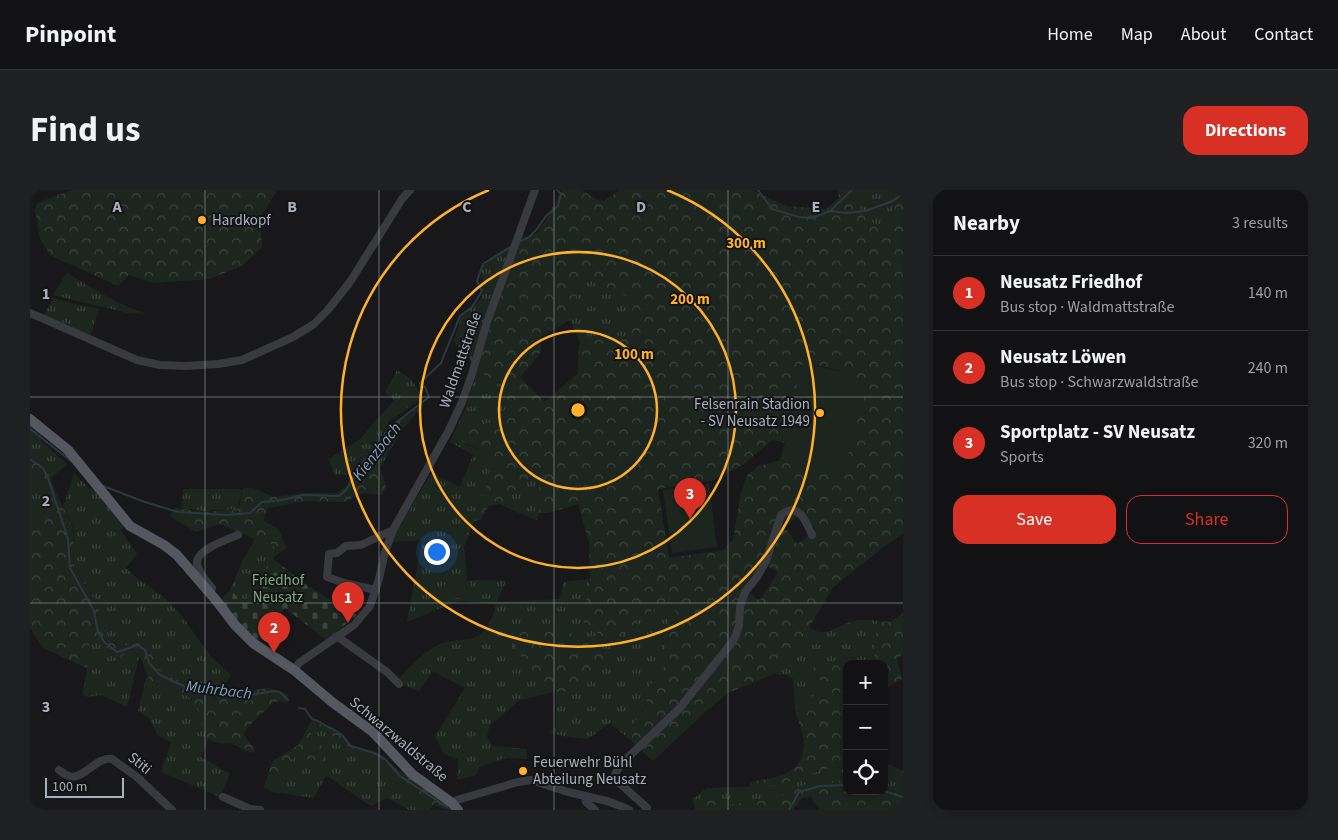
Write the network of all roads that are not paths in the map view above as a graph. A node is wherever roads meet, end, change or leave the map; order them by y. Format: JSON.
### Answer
{"nodes":[{"id":1,"x":410,"y":190,"type":"edge"},
{"id":2,"x":535,"y":190,"type":"edge"},
{"id":3,"x":30,"y":313,"type":"edge"},
{"id":4,"x":30,"y":419,"type":"edge"},
{"id":5,"x":393,"y":530,"type":"junction"},
{"id":6,"x":238,"y":535,"type":"dead end"},
{"id":7,"x":812,"y":535,"type":"dead end"},
{"id":8,"x":376,"y":590,"type":"junction"},
{"id":9,"x":209,"y":592,"type":"junction"},
{"id":10,"x":338,"y":637,"type":"junction"},
{"id":11,"x":294,"y":670,"type":"junction"},
{"id":12,"x":399,"y":684,"type":"dead end"},
{"id":13,"x":59,"y":770,"type":"dead end"},
{"id":14,"x":585,"y":796,"type":"junction"},
{"id":15,"x":224,"y":797,"type":"dead end"},
{"id":16,"x":455,"y":806,"type":"edge"},
{"id":17,"x":172,"y":810,"type":"edge"},
{"id":18,"x":260,"y":810,"type":"edge"},
{"id":19,"x":595,"y":810,"type":"edge"},
{"id":20,"x":629,"y":810,"type":"edge"},
{"id":21,"x":646,"y":810,"type":"edge"}],
"edges":[{"from":1,"to":3,"type":"street"},
{"from":2,"to":5,"type":"street","name":"Waldmattstraße"},
{"from":4,"to":9,"type":"main road","name":"Schwarzwaldstraße"},
{"from":5,"to":8,"type":"street","name":"Waldmattstraße"},
{"from":5,"to":8,"type":"street"},
{"from":6,"to":9,"type":"street","name":"Schwarzwaldstraße"},
{"from":7,"to":21,"type":"street"},
{"from":8,"to":10,"type":"street","name":"Waldmattstraße"},
{"from":9,"to":11,"type":"main road","name":"Schwarzwaldstraße"},
{"from":10,"to":11,"type":"street","name":"Waldmattstraße"},
{"from":10,"to":12,"type":"street"},
{"from":11,"to":16,"type":"main road","name":"Schwarzwaldstraße"},
{"from":13,"to":17,"type":"street","name":"Stiti"},
{"from":14,"to":16,"type":"street"},
{"from":14,"to":19,"type":"street"},
{"from":14,"to":20,"type":"street"},
{"from":15,"to":18,"type":"street"}]}
